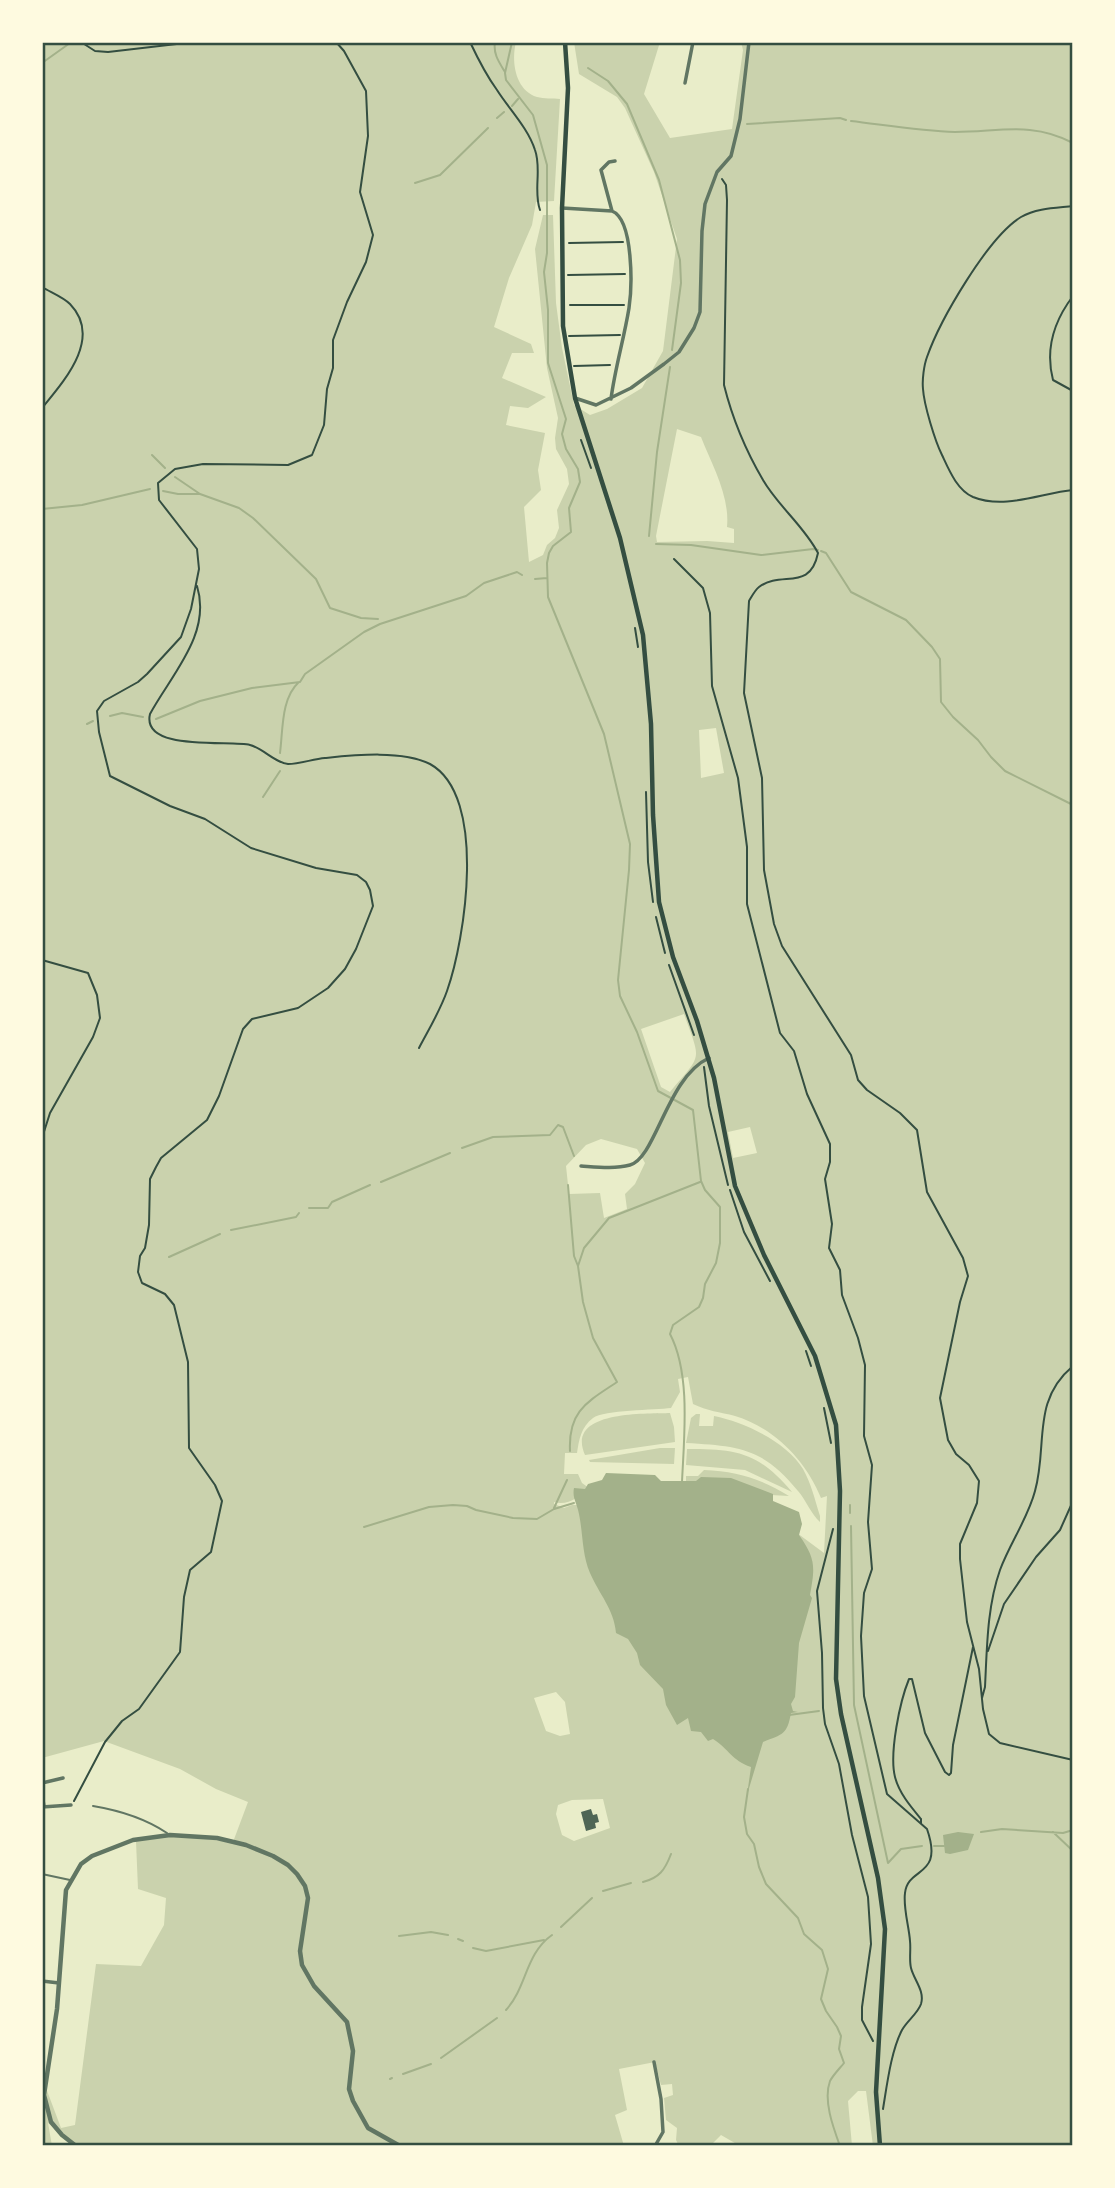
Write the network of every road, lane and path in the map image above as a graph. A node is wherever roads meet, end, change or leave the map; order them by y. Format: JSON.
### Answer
{"nodes":[{"id":1,"x":81,"y":42,"type":"edge"},
{"id":2,"x":194,"y":42,"type":"edge"},
{"id":3,"x":336,"y":42,"type":"edge"},
{"id":4,"x":470,"y":42,"type":"edge"},
{"id":5,"x":565,"y":42,"type":"edge"},
{"id":6,"x":693,"y":42,"type":"edge"},
{"id":7,"x":749,"y":42,"type":"edge"},
{"id":8,"x":685,"y":83,"type":"dead end"},
{"id":9,"x":615,"y":161,"type":"dead end"},
{"id":10,"x":717,"y":172,"type":"junction"},
{"id":11,"x":1073,"y":206,"type":"edge"},
{"id":12,"x":562,"y":208,"type":"junction"},
{"id":13,"x":540,"y":210,"type":"dead end"},
{"id":14,"x":612,"y":211,"type":"junction"},
{"id":15,"x":628,"y":242,"type":"junction"},
{"id":16,"x":562,"y":243,"type":"junction"},
{"id":17,"x":630,"y":274,"type":"junction"},
{"id":18,"x":562,"y":275,"type":"junction"},
{"id":19,"x":42,"y":287,"type":"edge"},
{"id":20,"x":1073,"y":296,"type":"edge"},
{"id":21,"x":629,"y":305,"type":"junction"},
{"id":22,"x":562,"y":306,"type":"junction"},
{"id":23,"x":623,"y":335,"type":"junction"},
{"id":24,"x":565,"y":336,"type":"junction"},
{"id":25,"x":616,"y":365,"type":"junction"},
{"id":26,"x":579,"y":366,"type":"dead end"},
{"id":27,"x":1073,"y":391,"type":"edge"},
{"id":28,"x":575,"y":398,"type":"junction"},
{"id":29,"x":611,"y":399,"type":"junction"},
{"id":30,"x":42,"y":408,"type":"edge"},
{"id":31,"x":1073,"y":490,"type":"edge"},
{"id":32,"x":674,"y":559,"type":"dead end"},
{"id":33,"x":197,"y":585,"type":"junction"},
{"id":34,"x":1073,"y":614,"type":"edge"},
{"id":35,"x":1073,"y":627,"type":"edge"},
{"id":36,"x":42,"y":960,"type":"edge"},
{"id":37,"x":419,"y":1048,"type":"dead end"},
{"id":38,"x":709,"y":1058,"type":"junction"},
{"id":39,"x":711,"y":1114,"type":"dead end"},
{"id":40,"x":42,"y":1138,"type":"edge"},
{"id":41,"x":581,"y":1166,"type":"dead end"},
{"id":42,"x":771,"y":1282,"type":"dead end"},
{"id":43,"x":804,"y":1348,"type":"dead end"},
{"id":44,"x":1073,"y":1366,"type":"edge"},
{"id":45,"x":813,"y":1370,"type":"dead end"},
{"id":46,"x":823,"y":1404,"type":"dead end"},
{"id":47,"x":831,"y":1448,"type":"dead end"},
{"id":48,"x":1073,"y":1501,"type":"edge"},
{"id":49,"x":833,"y":1528,"type":"dead end"},
{"id":50,"x":973,"y":1646,"type":"junction"},
{"id":51,"x":987,"y":1656,"type":"junction"},
{"id":52,"x":982,"y":1699,"type":"junction"},
{"id":53,"x":1073,"y":1760,"type":"edge"},
{"id":54,"x":63,"y":1778,"type":"dead end"},
{"id":55,"x":42,"y":1783,"type":"edge"},
{"id":56,"x":42,"y":1794,"type":"edge"},
{"id":57,"x":71,"y":1805,"type":"joint"},
{"id":58,"x":93,"y":1806,"type":"dead end"},
{"id":59,"x":43,"y":1807,"type":"edge"},
{"id":60,"x":921,"y":1825,"type":"junction"},
{"id":61,"x":170,"y":1835,"type":"junction"},
{"id":62,"x":42,"y":1874,"type":"edge"},
{"id":63,"x":70,"y":1880,"type":"junction"},
{"id":64,"x":42,"y":1981,"type":"edge"},
{"id":65,"x":59,"y":1983,"type":"junction"},
{"id":66,"x":874,"y":2050,"type":"dead end"},
{"id":67,"x":654,"y":2062,"type":"dead end"},
{"id":68,"x":883,"y":2112,"type":"dead end"},
{"id":69,"x":76,"y":2146,"type":"edge"},
{"id":70,"x":400,"y":2146,"type":"edge"},
{"id":71,"x":655,"y":2146,"type":"edge"},
{"id":72,"x":880,"y":2146,"type":"edge"}],
"edges":[{"from":1,"to":2,"type":"path"},
{"from":3,"to":33,"type":"path"},
{"from":4,"to":13,"type":"path"},
{"from":5,"to":12,"type":"main road"},
{"from":6,"to":8,"type":"street"},
{"from":7,"to":10,"type":"street"},
{"from":9,"to":14,"type":"street"},
{"from":10,"to":29,"type":"street"},
{"from":10,"to":50,"type":"path"},
{"from":11,"to":31,"type":"path"},
{"from":12,"to":14,"type":"street"},
{"from":12,"to":16,"type":"main road"},
{"from":14,"to":15,"type":"street"},
{"from":15,"to":16,"type":"path"},
{"from":15,"to":17,"type":"street"},
{"from":16,"to":18,"type":"main road"},
{"from":17,"to":18,"type":"path"},
{"from":17,"to":21,"type":"street"},
{"from":18,"to":22,"type":"main road"},
{"from":19,"to":30,"type":"path"},
{"from":20,"to":27,"type":"path"},
{"from":21,"to":22,"type":"path"},
{"from":21,"to":23,"type":"street"},
{"from":22,"to":24,"type":"main road"},
{"from":23,"to":24,"type":"path"},
{"from":23,"to":25,"type":"street"},
{"from":24,"to":28,"type":"main road"},
{"from":25,"to":26,"type":"path"},
{"from":25,"to":29,"type":"street"},
{"from":28,"to":29,"type":"street"},
{"from":28,"to":38,"type":"main road"},
{"from":32,"to":60,"type":"path"},
{"from":33,"to":37,"type":"path"},
{"from":33,"to":57,"type":"path"},
{"from":34,"to":35,"type":"path"},
{"from":36,"to":40,"type":"path"},
{"from":38,"to":41,"type":"street"},
{"from":38,"to":72,"type":"main road"},
{"from":39,"to":42,"type":"path"},
{"from":43,"to":45,"type":"path"},
{"from":44,"to":51,"type":"path"},
{"from":46,"to":47,"type":"path"},
{"from":48,"to":51,"type":"path"},
{"from":49,"to":66,"type":"path"},
{"from":50,"to":52,"type":"path"},
{"from":50,"to":60,"type":"path"},
{"from":51,"to":52,"type":"path"},
{"from":52,"to":53,"type":"path"},
{"from":54,"to":55,"type":"street"},
{"from":56,"to":59,"type":"street"},
{"from":57,"to":59,"type":"street"},
{"from":58,"to":61,"type":"lane"},
{"from":60,"to":68,"type":"path"},
{"from":61,"to":63,"type":"street"},
{"from":61,"to":70,"type":"street"},
{"from":62,"to":63,"type":"lane"},
{"from":63,"to":65,"type":"street"},
{"from":64,"to":65,"type":"street"},
{"from":65,"to":69,"type":"street"},
{"from":67,"to":71,"type":"street"}]}
